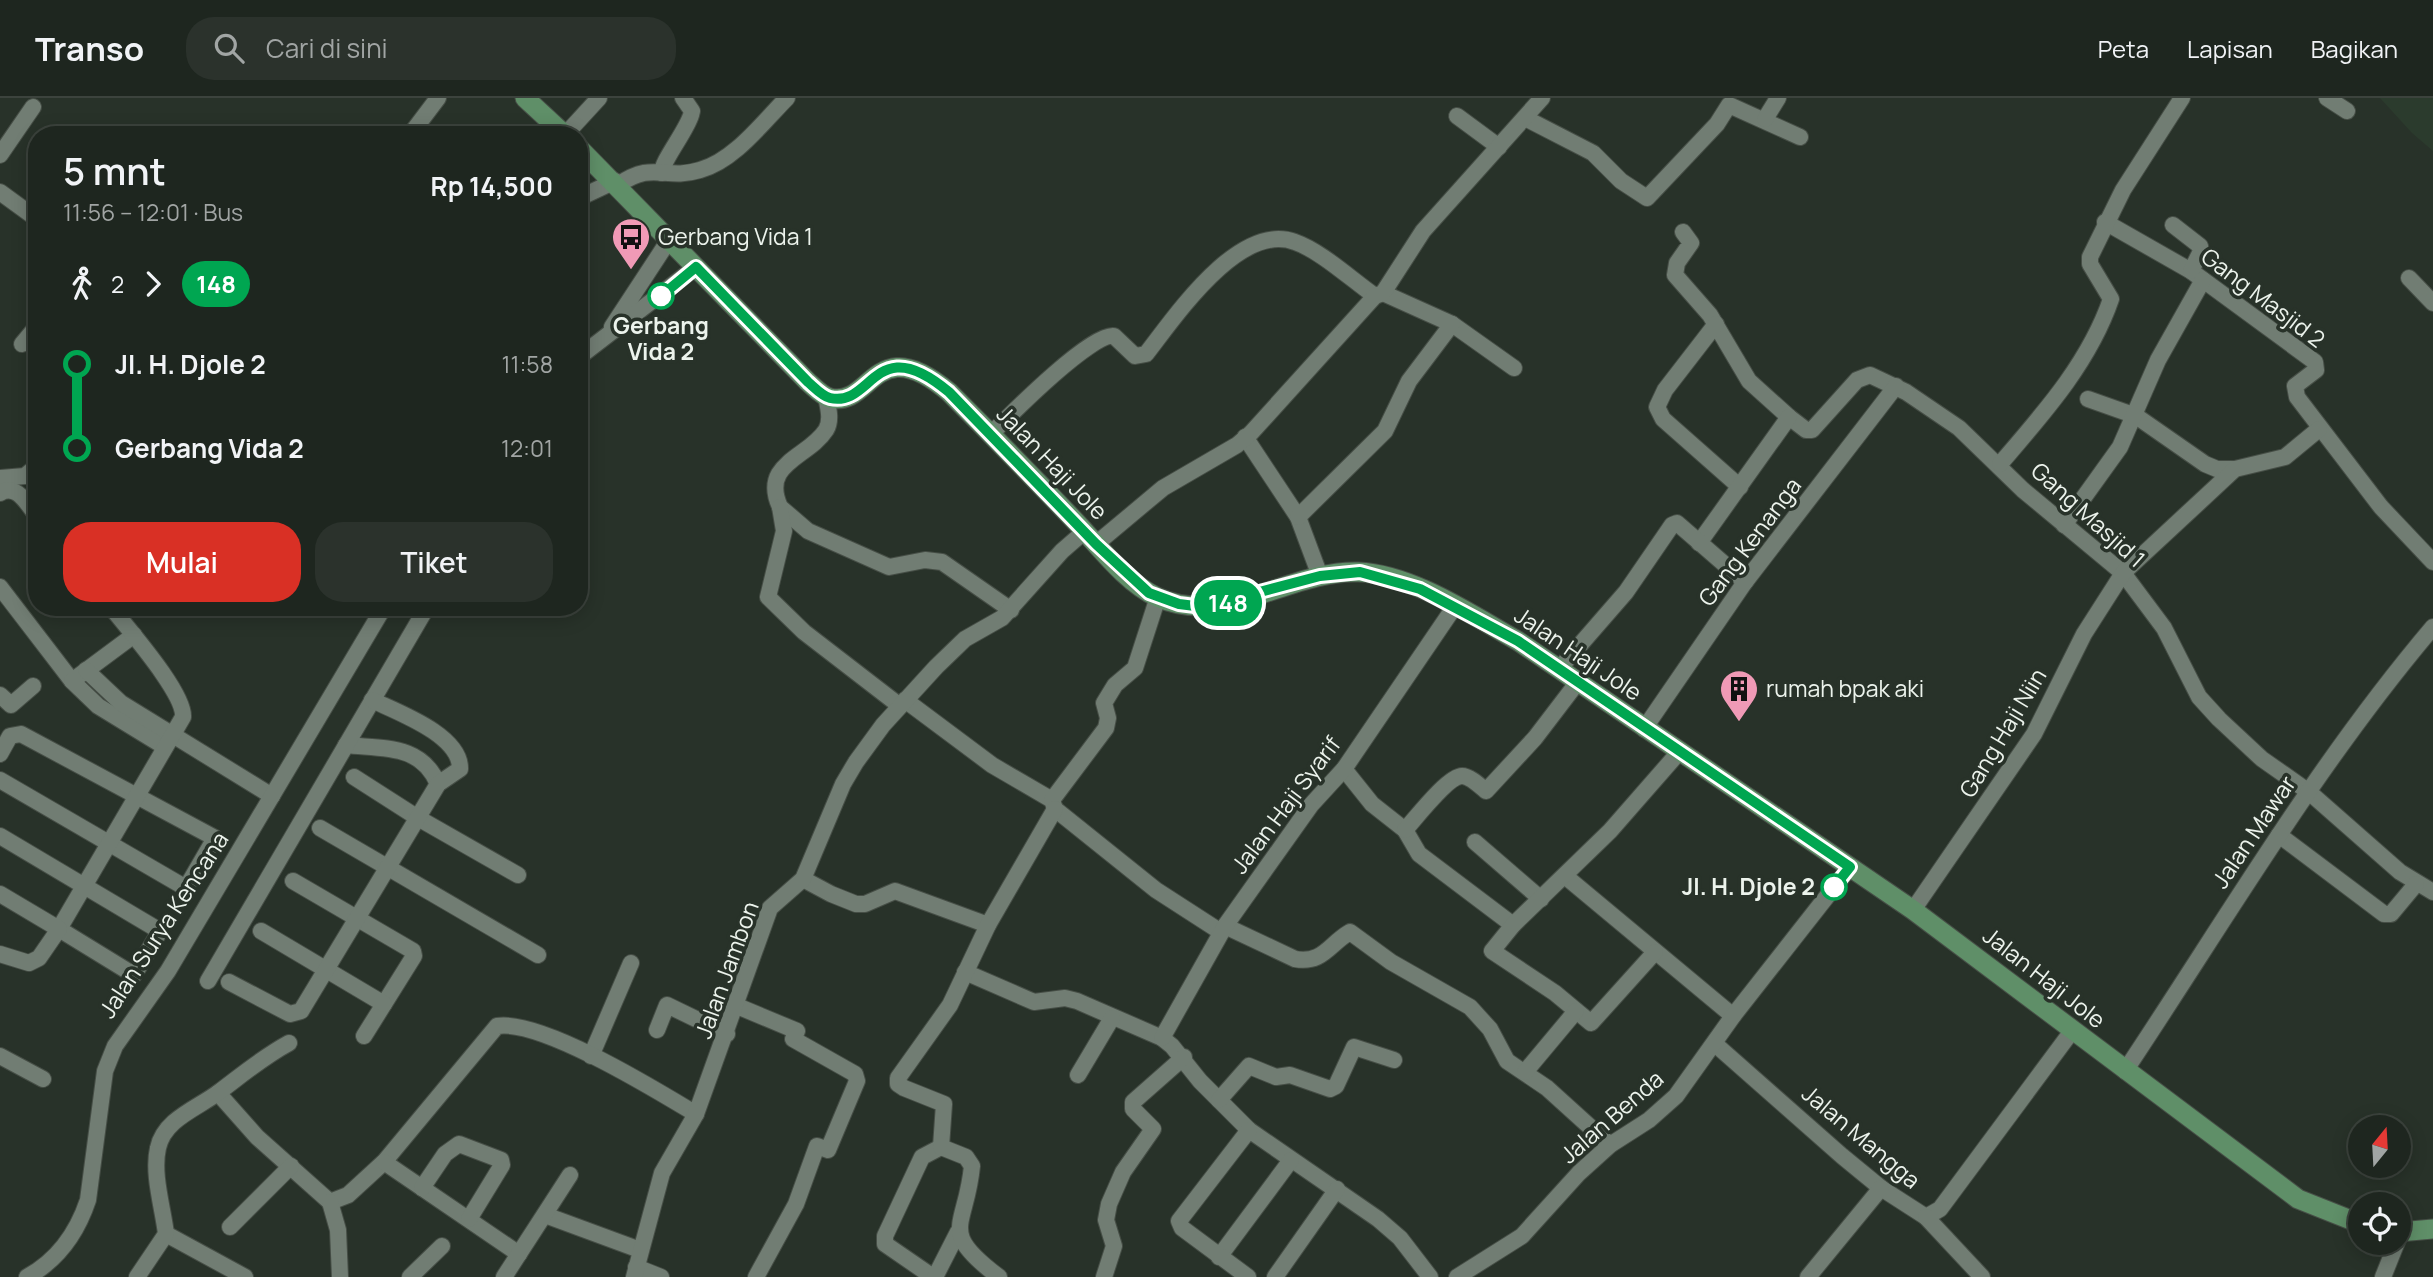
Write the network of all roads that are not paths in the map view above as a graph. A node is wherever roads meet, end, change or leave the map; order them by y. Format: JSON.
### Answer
{"nodes":[{"id":1,"x":438,"y":98,"type":"edge"},
{"id":2,"x":525,"y":98,"type":"edge"},
{"id":3,"x":599,"y":98,"type":"edge"},
{"id":4,"x":683,"y":98,"type":"edge"},
{"id":5,"x":787,"y":98,"type":"edge"},
{"id":6,"x":1542,"y":98,"type":"edge"},
{"id":7,"x":1778,"y":98,"type":"edge"},
{"id":8,"x":2182,"y":98,"type":"edge"},
{"id":9,"x":2327,"y":98,"type":"edge"},
{"id":10,"x":33,"y":107,"type":"dead end"},
{"id":11,"x":2347,"y":111,"type":"dead end"},
{"id":12,"x":1457,"y":116,"type":"dead end"},
{"id":13,"x":1525,"y":118,"type":"junction"},
{"id":14,"x":1765,"y":119,"type":"junction"},
{"id":15,"x":417,"y":126,"type":"edge"},
{"id":16,"x":555,"y":126,"type":"edge"},
{"id":17,"x":573,"y":126,"type":"edge"},
{"id":18,"x":1800,"y":138,"type":"dead end"},
{"id":19,"x":1499,"y":147,"type":"junction"},
{"id":20,"x":0,"y":156,"type":"edge"},
{"id":21,"x":588,"y":157,"type":"edge"},
{"id":22,"x":662,"y":173,"type":"junction"},
{"id":23,"x":616,"y":183,"type":"junction"},
{"id":24,"x":0,"y":192,"type":"edge"},
{"id":25,"x":588,"y":194,"type":"edge"},
{"id":26,"x":28,"y":212,"type":"edge"},
{"id":27,"x":2105,"y":222,"type":"junction"},
{"id":28,"x":2173,"y":225,"type":"dead end"},
{"id":29,"x":1683,"y":232,"type":"dead end"},
{"id":30,"x":670,"y":240,"type":"junction"},
{"id":31,"x":696,"y":267,"type":"junction"},
{"id":32,"x":2197,"y":276,"type":"junction"},
{"id":33,"x":2409,"y":278,"type":"dead end"},
{"id":34,"x":1379,"y":295,"type":"junction"},
{"id":35,"x":2433,"y":303,"type":"edge"},
{"id":36,"x":1452,"y":324,"type":"junction"},
{"id":37,"x":1716,"y":324,"type":"junction"},
{"id":38,"x":609,"y":332,"type":"junction"},
{"id":39,"x":28,"y":337,"type":"edge"},
{"id":40,"x":22,"y":344,"type":"dead end"},
{"id":41,"x":588,"y":350,"type":"edge"},
{"id":42,"x":1514,"y":368,"type":"dead end"},
{"id":43,"x":1896,"y":386,"type":"junction"},
{"id":44,"x":826,"y":397,"type":"junction"},
{"id":45,"x":2088,"y":399,"type":"dead end"},
{"id":46,"x":2136,"y":416,"type":"junction"},
{"id":47,"x":1789,"y":418,"type":"junction"},
{"id":48,"x":2319,"y":429,"type":"junction"},
{"id":49,"x":991,"y":434,"type":"junction"},
{"id":50,"x":1245,"y":437,"type":"junction"},
{"id":51,"x":2000,"y":464,"type":"junction"},
{"id":52,"x":2235,"y":470,"type":"junction"},
{"id":53,"x":28,"y":474,"type":"edge"},
{"id":54,"x":0,"y":478,"type":"edge"},
{"id":55,"x":1740,"y":487,"type":"junction"},
{"id":56,"x":0,"y":493,"type":"edge"},
{"id":57,"x":28,"y":505,"type":"edge"},
{"id":58,"x":780,"y":507,"type":"junction"},
{"id":59,"x":1298,"y":517,"type":"junction"},
{"id":60,"x":2064,"y":525,"type":"junction"},
{"id":61,"x":1091,"y":538,"type":"junction"},
{"id":62,"x":1699,"y":543,"type":"junction"},
{"id":63,"x":2433,"y":562,"type":"edge"},
{"id":64,"x":2123,"y":573,"type":"junction"},
{"id":65,"x":1320,"y":576,"type":"junction"},
{"id":66,"x":1745,"y":582,"type":"junction"},
{"id":67,"x":0,"y":587,"type":"edge"},
{"id":68,"x":1158,"y":597,"type":"junction"},
{"id":69,"x":1455,"y":606,"type":"junction"},
{"id":70,"x":1011,"y":610,"type":"junction"},
{"id":71,"x":118,"y":616,"type":"edge"},
{"id":72,"x":379,"y":616,"type":"edge"},
{"id":73,"x":422,"y":616,"type":"edge"},
{"id":74,"x":2433,"y":627,"type":"edge"},
{"id":75,"x":134,"y":635,"type":"junction"},
{"id":76,"x":1559,"y":669,"type":"junction"},
{"id":77,"x":86,"y":670,"type":"junction"},
{"id":78,"x":72,"y":681,"type":"junction"},
{"id":79,"x":1577,"y":683,"type":"junction"},
{"id":80,"x":33,"y":686,"type":"dead end"},
{"id":81,"x":0,"y":695,"type":"edge"},
{"id":82,"x":372,"y":700,"type":"junction"},
{"id":83,"x":903,"y":703,"type":"junction"},
{"id":84,"x":1644,"y":729,"type":"junction"},
{"id":85,"x":169,"y":741,"type":"junction"},
{"id":86,"x":346,"y":745,"type":"junction"},
{"id":87,"x":1680,"y":751,"type":"junction"},
{"id":88,"x":0,"y":754,"type":"edge"},
{"id":89,"x":1344,"y":769,"type":"junction"},
{"id":90,"x":354,"y":777,"type":"dead end"},
{"id":91,"x":0,"y":780,"type":"edge"},
{"id":92,"x":438,"y":784,"type":"junction"},
{"id":93,"x":2308,"y":792,"type":"junction"},
{"id":94,"x":138,"y":794,"type":"junction"},
{"id":95,"x":272,"y":796,"type":"junction"},
{"id":96,"x":1054,"y":804,"type":"junction"},
{"id":97,"x":418,"y":818,"type":"junction"},
{"id":98,"x":320,"y":828,"type":"dead end"},
{"id":99,"x":1405,"y":830,"type":"junction"},
{"id":100,"x":2279,"y":835,"type":"junction"},
{"id":101,"x":0,"y":836,"type":"edge"},
{"id":102,"x":1475,"y":842,"type":"dead end"},
{"id":103,"x":111,"y":843,"type":"junction"},
{"id":104,"x":1850,"y":867,"type":"junction"},
{"id":105,"x":387,"y":868,"type":"junction"},
{"id":106,"x":518,"y":875,"type":"dead end"},
{"id":107,"x":1565,"y":876,"type":"junction"},
{"id":108,"x":803,"y":879,"type":"junction"},
{"id":109,"x":293,"y":881,"type":"dead end"},
{"id":110,"x":2416,"y":884,"type":"junction"},
{"id":111,"x":86,"y":887,"type":"junction"},
{"id":112,"x":2433,"y":892,"type":"edge"},
{"id":113,"x":0,"y":894,"type":"edge"},
{"id":114,"x":1541,"y":899,"type":"junction"},
{"id":115,"x":1913,"y":910,"type":"junction"},
{"id":116,"x":357,"y":918,"type":"junction"},
{"id":117,"x":988,"y":925,"type":"junction"},
{"id":118,"x":1513,"y":925,"type":"junction"},
{"id":119,"x":59,"y":929,"type":"junction"},
{"id":120,"x":1223,"y":929,"type":"junction"},
{"id":121,"x":261,"y":931,"type":"dead end"},
{"id":122,"x":1655,"y":951,"type":"junction"},
{"id":123,"x":0,"y":954,"type":"edge"},
{"id":124,"x":538,"y":955,"type":"dead end"},
{"id":125,"x":631,"y":963,"type":"dead end"},
{"id":126,"x":326,"y":969,"type":"junction"},
{"id":127,"x":965,"y":972,"type":"junction"},
{"id":128,"x":208,"y":981,"type":"dead end"},
{"id":129,"x":229,"y":982,"type":"dead end"},
{"id":130,"x":384,"y":1003,"type":"junction"},
{"id":131,"x":737,"y":1006,"type":"junction"},
{"id":132,"x":1576,"y":1011,"type":"junction"},
{"id":133,"x":1733,"y":1016,"type":"junction"},
{"id":134,"x":1112,"y":1018,"type":"junction"},
{"id":135,"x":657,"y":1030,"type":"dead end"},
{"id":136,"x":2072,"y":1031,"type":"junction"},
{"id":137,"x":727,"y":1034,"type":"junction"},
{"id":138,"x":364,"y":1036,"type":"dead end"},
{"id":139,"x":1162,"y":1038,"type":"junction"},
{"id":140,"x":289,"y":1043,"type":"dead end"},
{"id":141,"x":1715,"y":1044,"type":"junction"},
{"id":142,"x":0,"y":1056,"type":"edge"},
{"id":143,"x":590,"y":1056,"type":"junction"},
{"id":144,"x":1184,"y":1057,"type":"junction"},
{"id":145,"x":1394,"y":1060,"type":"dead end"},
{"id":146,"x":2125,"y":1071,"type":"junction"},
{"id":147,"x":1525,"y":1072,"type":"junction"},
{"id":148,"x":1078,"y":1075,"type":"dead end"},
{"id":149,"x":43,"y":1079,"type":"dead end"},
{"id":150,"x":218,"y":1093,"type":"junction"},
{"id":151,"x":1219,"y":1100,"type":"junction"},
{"id":152,"x":696,"y":1114,"type":"junction"},
{"id":153,"x":1249,"y":1130,"type":"junction"},
{"id":154,"x":1610,"y":1145,"type":"junction"},
{"id":155,"x":941,"y":1147,"type":"junction"},
{"id":156,"x":1291,"y":1160,"type":"junction"},
{"id":157,"x":384,"y":1162,"type":"junction"},
{"id":158,"x":291,"y":1166,"type":"junction"},
{"id":159,"x":570,"y":1175,"type":"dead end"},
{"id":160,"x":422,"y":1188,"type":"junction"},
{"id":161,"x":1881,"y":1188,"type":"junction"},
{"id":162,"x":1337,"y":1189,"type":"junction"},
{"id":163,"x":330,"y":1202,"type":"junction"},
{"id":164,"x":545,"y":1215,"type":"junction"},
{"id":165,"x":1926,"y":1217,"type":"junction"},
{"id":166,"x":469,"y":1219,"type":"junction"},
{"id":167,"x":2348,"y":1219,"type":"edge"},
{"id":168,"x":230,"y":1227,"type":"dead end"},
{"id":169,"x":2433,"y":1229,"type":"edge"},
{"id":170,"x":958,"y":1233,"type":"junction"},
{"id":171,"x":166,"y":1234,"type":"junction"},
{"id":172,"x":2411,"y":1234,"type":"edge"},
{"id":173,"x":442,"y":1247,"type":"dead end"},
{"id":174,"x":640,"y":1250,"type":"junction"},
{"id":175,"x":519,"y":1254,"type":"junction"},
{"id":176,"x":2392,"y":1255,"type":"edge"},
{"id":177,"x":1219,"y":1256,"type":"junction"},
{"id":178,"x":635,"y":1272,"type":"edge"},
{"id":179,"x":27,"y":1277,"type":"edge"},
{"id":180,"x":137,"y":1277,"type":"edge"},
{"id":181,"x":245,"y":1277,"type":"edge"},
{"id":182,"x":340,"y":1277,"type":"edge"},
{"id":183,"x":410,"y":1277,"type":"edge"},
{"id":184,"x":504,"y":1277,"type":"edge"},
{"id":185,"x":661,"y":1277,"type":"edge"},
{"id":186,"x":756,"y":1277,"type":"edge"},
{"id":187,"x":934,"y":1277,"type":"edge"},
{"id":188,"x":999,"y":1277,"type":"edge"},
{"id":189,"x":1104,"y":1277,"type":"edge"},
{"id":190,"x":1248,"y":1277,"type":"edge"},
{"id":191,"x":1275,"y":1277,"type":"edge"},
{"id":192,"x":1430,"y":1277,"type":"edge"},
{"id":193,"x":1457,"y":1277,"type":"edge"},
{"id":194,"x":1808,"y":1277,"type":"edge"},
{"id":195,"x":1982,"y":1277,"type":"edge"},
{"id":196,"x":2383,"y":1277,"type":"edge"}],
"edges":[{"from":1,"to":15,"type":"street"},
{"from":2,"to":16,"type":"main road"},
{"from":3,"to":17,"type":"street"},
{"from":4,"to":22,"type":"street"},
{"from":5,"to":22,"type":"street"},
{"from":6,"to":13,"type":"street","name":"Jalan Jambon"},
{"from":7,"to":14,"type":"street"},
{"from":8,"to":27,"type":"street"},
{"from":9,"to":11,"type":"street"},
{"from":10,"to":20,"type":"street"},
{"from":12,"to":19,"type":"street"},
{"from":13,"to":14,"type":"street"},
{"from":13,"to":19,"type":"street","name":"Jalan Jambon"},
{"from":14,"to":18,"type":"street"},
{"from":19,"to":34,"type":"street","name":"Jalan Jambon"},
{"from":21,"to":23,"type":"main road"},
{"from":22,"to":23,"type":"street"},
{"from":23,"to":25,"type":"street"},
{"from":23,"to":30,"type":"main road"},
{"from":24,"to":26,"type":"street"},
{"from":27,"to":32,"type":"street","name":"Gang Masjid 2"},
{"from":27,"to":51,"type":"street"},
{"from":28,"to":32,"type":"street"},
{"from":29,"to":37,"type":"street"},
{"from":30,"to":31,"type":"main road"},
{"from":30,"to":38,"type":"street"},
{"from":31,"to":38,"type":"street"},
{"from":31,"to":44,"type":"main road"},
{"from":32,"to":46,"type":"street"},
{"from":32,"to":48,"type":"street","name":"Gang Masjid 2"},
{"from":33,"to":35,"type":"street"},
{"from":34,"to":36,"type":"street"},
{"from":34,"to":49,"type":"street"},
{"from":34,"to":50,"type":"street","name":"Jalan Jambon"},
{"from":36,"to":42,"type":"street"},
{"from":36,"to":59,"type":"street"},
{"from":37,"to":47,"type":"street"},
{"from":37,"to":55,"type":"street"},
{"from":38,"to":41,"type":"street"},
{"from":39,"to":40,"type":"street"},
{"from":43,"to":47,"type":"street","name":"Gang Masjid 1"},
{"from":43,"to":51,"type":"street","name":"Gang Masjid 1"},
{"from":43,"to":66,"type":"street","name":"Gang Kenanga"},
{"from":44,"to":49,"type":"main road","name":"Jalan Haji Jole"},
{"from":44,"to":58,"type":"street"},
{"from":45,"to":46,"type":"street"},
{"from":46,"to":52,"type":"street"},
{"from":46,"to":60,"type":"street"},
{"from":47,"to":55,"type":"street"},
{"from":48,"to":52,"type":"street"},
{"from":48,"to":63,"type":"street","name":"Gang Masjid 2"},
{"from":49,"to":61,"type":"main road","name":"Jalan Haji Jole"},
{"from":50,"to":59,"type":"street"},
{"from":50,"to":61,"type":"street","name":"Jalan Jambon"},
{"from":51,"to":60,"type":"street","name":"Gang Masjid 1"},
{"from":52,"to":64,"type":"street","name":"Gang Haji Niin"},
{"from":53,"to":54,"type":"street"},
{"from":55,"to":62,"type":"street"},
{"from":56,"to":57,"type":"street"},
{"from":58,"to":70,"type":"street"},
{"from":58,"to":83,"type":"street"},
{"from":59,"to":65,"type":"street"},
{"from":60,"to":64,"type":"street","name":"Gang Masjid 1"},
{"from":61,"to":68,"type":"main road","name":"Jalan Haji Jole"},
{"from":61,"to":70,"type":"street","name":"Jalan Jambon"},
{"from":62,"to":66,"type":"street"},
{"from":62,"to":76,"type":"street"},
{"from":64,"to":93,"type":"street","name":"Gang Masjid 1"},
{"from":64,"to":115,"type":"street","name":"Gang Haji Niin"},
{"from":65,"to":68,"type":"main road","name":"Jalan Haji Jole"},
{"from":65,"to":69,"type":"main road","name":"Jalan Haji Jole"},
{"from":66,"to":84,"type":"street","name":"Gang Kenanga"},
{"from":67,"to":78,"type":"street"},
{"from":68,"to":96,"type":"street"},
{"from":69,"to":76,"type":"main road","name":"Jalan Haji Jole"},
{"from":69,"to":89,"type":"street","name":"Jalan Haji Syarif"},
{"from":70,"to":83,"type":"street","name":"Jalan Jambon"},
{"from":71,"to":75,"type":"street"},
{"from":72,"to":95,"type":"street","name":"Jalan Surya Kencana"},
{"from":73,"to":82,"type":"street"},
{"from":74,"to":93,"type":"street","name":"Jalan Mawar"},
{"from":75,"to":77,"type":"street"},
{"from":75,"to":85,"type":"street"},
{"from":76,"to":79,"type":"main road","name":"Jalan Haji Jole"},
{"from":77,"to":78,"type":"street"},
{"from":77,"to":85,"type":"street"},
{"from":78,"to":85,"type":"street"},
{"from":79,"to":84,"type":"main road","name":"Jalan Haji Jole"},
{"from":79,"to":99,"type":"street"},
{"from":80,"to":81,"type":"street"},
{"from":82,"to":86,"type":"street"},
{"from":82,"to":92,"type":"street"},
{"from":83,"to":96,"type":"street"},
{"from":83,"to":108,"type":"street","name":"Jalan Jambon"},
{"from":84,"to":87,"type":"main road","name":"Jalan Haji Jole"},
{"from":85,"to":94,"type":"street"},
{"from":85,"to":95,"type":"street"},
{"from":86,"to":92,"type":"street"},
{"from":86,"to":128,"type":"street"},
{"from":87,"to":104,"type":"main road","name":"Jalan Haji Jole"},
{"from":87,"to":107,"type":"street"},
{"from":88,"to":94,"type":"street"},
{"from":89,"to":99,"type":"street"},
{"from":89,"to":120,"type":"street","name":"Jalan Haji Syarif"},
{"from":90,"to":97,"type":"street"},
{"from":91,"to":103,"type":"street"},
{"from":92,"to":97,"type":"street"},
{"from":93,"to":100,"type":"street","name":"Jalan Mawar"},
{"from":93,"to":110,"type":"street","name":"Gang Masjid 1"},
{"from":94,"to":103,"type":"street"},
{"from":94,"to":103,"type":"street"},
{"from":95,"to":179,"type":"street","name":"Jalan Surya Kencana"},
{"from":96,"to":117,"type":"street"},
{"from":96,"to":120,"type":"street"},
{"from":97,"to":105,"type":"street"},
{"from":97,"to":106,"type":"street"},
{"from":98,"to":105,"type":"street"},
{"from":99,"to":118,"type":"street"},
{"from":100,"to":110,"type":"street"},
{"from":100,"to":146,"type":"street","name":"Jalan Mawar"},
{"from":101,"to":111,"type":"street"},
{"from":102,"to":114,"type":"street"},
{"from":103,"to":111,"type":"street"},
{"from":104,"to":115,"type":"main road","name":"Jalan Haji Jole"},
{"from":104,"to":133,"type":"street","name":"Jalan Benda"},
{"from":105,"to":116,"type":"street"},
{"from":105,"to":124,"type":"street"},
{"from":107,"to":114,"type":"street"},
{"from":107,"to":122,"type":"street"},
{"from":108,"to":117,"type":"street"},
{"from":108,"to":131,"type":"street","name":"Jalan Jambon"},
{"from":109,"to":116,"type":"street"},
{"from":110,"to":112,"type":"street","name":"Gang Masjid 1"},
{"from":111,"to":119,"type":"street"},
{"from":111,"to":119,"type":"street"},
{"from":113,"to":119,"type":"street"},
{"from":114,"to":118,"type":"street"},
{"from":115,"to":136,"type":"main road","name":"Jalan Haji Jole"},
{"from":116,"to":126,"type":"street"},
{"from":116,"to":130,"type":"street"},
{"from":117,"to":127,"type":"street"},
{"from":118,"to":132,"type":"street"},
{"from":119,"to":123,"type":"street"},
{"from":120,"to":139,"type":"street","name":"Jalan Haji Syarif"},
{"from":120,"to":147,"type":"street"},
{"from":121,"to":126,"type":"street"},
{"from":122,"to":132,"type":"street"},
{"from":122,"to":133,"type":"street"},
{"from":125,"to":143,"type":"street"},
{"from":126,"to":129,"type":"street"},
{"from":126,"to":130,"type":"street"},
{"from":127,"to":134,"type":"street"},
{"from":127,"to":155,"type":"street"},
{"from":130,"to":138,"type":"street"},
{"from":131,"to":137,"type":"street","name":"Jalan Jambon"},
{"from":131,"to":186,"type":"street"},
{"from":132,"to":147,"type":"street"},
{"from":133,"to":141,"type":"street","name":"Jalan Benda"},
{"from":134,"to":139,"type":"street"},
{"from":134,"to":148,"type":"street"},
{"from":135,"to":137,"type":"street"},
{"from":136,"to":146,"type":"main road","name":"Jalan Haji Jole"},
{"from":136,"to":165,"type":"street","name":"Jalan Mangga"},
{"from":137,"to":152,"type":"street","name":"Jalan Jambon"},
{"from":139,"to":144,"type":"street"},
{"from":140,"to":150,"type":"street"},
{"from":141,"to":154,"type":"street","name":"Jalan Benda"},
{"from":141,"to":161,"type":"street","name":"Jalan Mangga"},
{"from":142,"to":149,"type":"street"},
{"from":143,"to":152,"type":"street"},
{"from":143,"to":157,"type":"street"},
{"from":144,"to":151,"type":"street"},
{"from":144,"to":189,"type":"street"},
{"from":145,"to":151,"type":"street"},
{"from":146,"to":167,"type":"main road","name":"Jalan Haji Jole"},
{"from":147,"to":154,"type":"street"},
{"from":150,"to":158,"type":"street"},
{"from":150,"to":171,"type":"street"},
{"from":151,"to":153,"type":"street"},
{"from":152,"to":174,"type":"street","name":"Jalan Jambon"},
{"from":153,"to":156,"type":"street"},
{"from":153,"to":177,"type":"street"},
{"from":154,"to":193,"type":"street","name":"Jalan Benda"},
{"from":155,"to":170,"type":"street"},
{"from":155,"to":187,"type":"street"},
{"from":156,"to":162,"type":"street"},
{"from":156,"to":177,"type":"street"},
{"from":157,"to":160,"type":"street"},
{"from":157,"to":163,"type":"street"},
{"from":158,"to":163,"type":"street"},
{"from":158,"to":168,"type":"street"},
{"from":159,"to":164,"type":"street"},
{"from":160,"to":166,"type":"street"},
{"from":160,"to":166,"type":"street"},
{"from":161,"to":165,"type":"street","name":"Jalan Mangga"},
{"from":161,"to":194,"type":"street"},
{"from":162,"to":191,"type":"street"},
{"from":162,"to":192,"type":"street"},
{"from":163,"to":182,"type":"street"},
{"from":164,"to":174,"type":"street"},
{"from":164,"to":175,"type":"street"},
{"from":165,"to":195,"type":"street"},
{"from":166,"to":175,"type":"street"},
{"from":169,"to":172,"type":"main road"},
{"from":170,"to":187,"type":"street"},
{"from":170,"to":188,"type":"street"},
{"from":171,"to":180,"type":"street"},
{"from":171,"to":181,"type":"street"},
{"from":173,"to":183,"type":"street"},
{"from":174,"to":178,"type":"street","name":"Jalan Jambon"},
{"from":175,"to":184,"type":"street"},
{"from":176,"to":196,"type":"street"},
{"from":177,"to":190,"type":"street"},
{"from":178,"to":185,"type":"street"}]}
